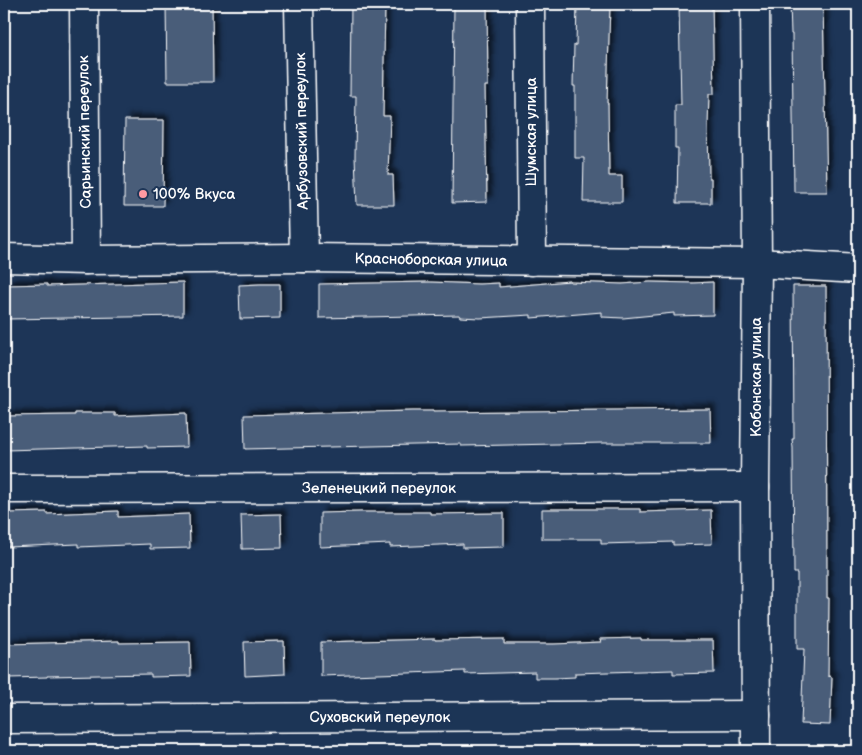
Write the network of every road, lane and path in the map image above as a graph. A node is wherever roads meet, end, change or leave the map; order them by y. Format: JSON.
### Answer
{"nodes":[{"id":1,"x":84,"y":4,"type":"edge"},
{"id":2,"x":299,"y":4,"type":"edge"},
{"id":3,"x":530,"y":4,"type":"edge"},
{"id":4,"x":755,"y":4,"type":"edge"},
{"id":5,"x":4,"y":258,"type":"edge"},
{"id":6,"x":304,"y":258,"type":"junction"},
{"id":7,"x":86,"y":260,"type":"junction"},
{"id":8,"x":532,"y":261,"type":"junction"},
{"id":9,"x":757,"y":263,"type":"junction"},
{"id":10,"x":858,"y":268,"type":"edge"},
{"id":11,"x":755,"y":487,"type":"junction"},
{"id":12,"x":4,"y":489,"type":"edge"},
{"id":13,"x":756,"y":715,"type":"junction"},
{"id":14,"x":4,"y":719,"type":"edge"},
{"id":15,"x":756,"y":751,"type":"edge"}],
"edges":[{"from":1,"to":7,"type":"street","name":"Сарьинский переулок"},
{"from":2,"to":6,"type":"street","name":"Арбузовский переулок"},
{"from":3,"to":8,"type":"street","name":"Шумская улица"},
{"from":4,"to":9,"type":"street","name":"Кобонская улица"},
{"from":5,"to":7,"type":"street","name":"Красноборская улица"},
{"from":6,"to":7,"type":"street","name":"Красноборская улица"},
{"from":6,"to":8,"type":"street","name":"Красноборская улица"},
{"from":8,"to":9,"type":"street","name":"Красноборская улица"},
{"from":9,"to":10,"type":"street","name":"Красноборская улица"},
{"from":9,"to":11,"type":"street","name":"Кобонская улица"},
{"from":11,"to":12,"type":"street","name":"Зеленецкий переулок"},
{"from":11,"to":13,"type":"street","name":"Кобонская улица"},
{"from":13,"to":14,"type":"street","name":"Суховский переулок"},
{"from":13,"to":15,"type":"street","name":"Кобонская улица"}]}
